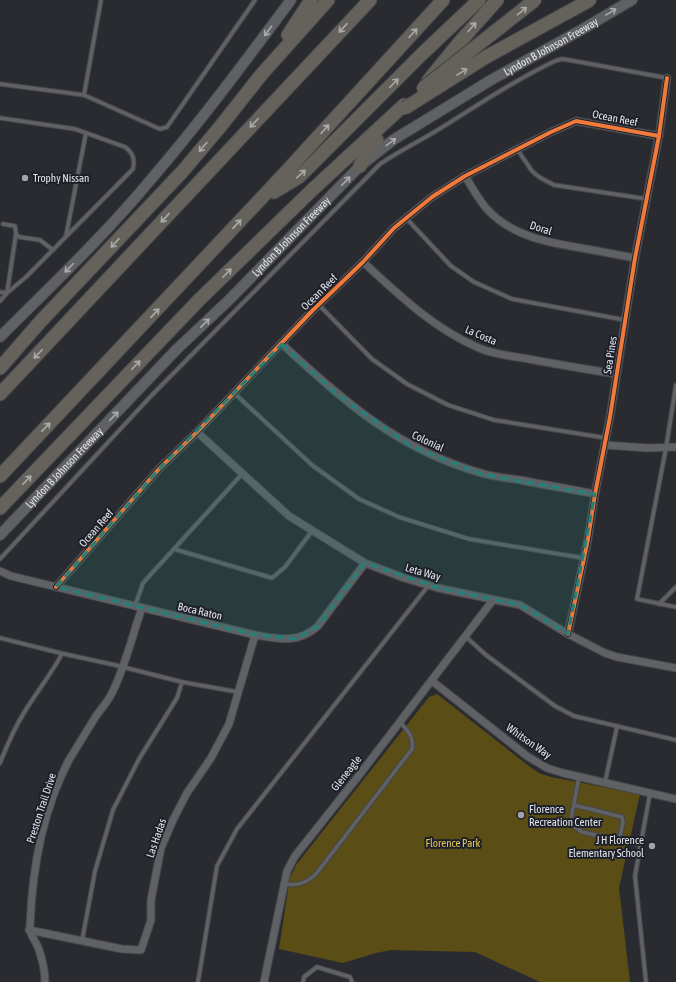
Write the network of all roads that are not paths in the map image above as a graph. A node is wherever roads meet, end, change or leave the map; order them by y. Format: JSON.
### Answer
{"nodes":[{"id":1,"x":101,"y":0,"type":"edge"},
{"id":2,"x":255,"y":0,"type":"edge"},
{"id":3,"x":291,"y":0,"type":"edge"},
{"id":4,"x":312,"y":0,"type":"edge"},
{"id":5,"x":328,"y":0,"type":"edge"},
{"id":6,"x":443,"y":0,"type":"edge"},
{"id":7,"x":480,"y":0,"type":"edge"},
{"id":8,"x":497,"y":0,"type":"edge"},
{"id":9,"x":535,"y":0,"type":"edge"},
{"id":10,"x":590,"y":0,"type":"edge"},
{"id":11,"x":632,"y":0,"type":"edge"},
{"id":12,"x":366,"y":3,"type":"edge"},
{"id":13,"x":260,"y":75,"type":"junction"},
{"id":14,"x":667,"y":78,"type":"joint"},
{"id":15,"x":0,"y":84,"type":"edge"},
{"id":16,"x":84,"y":95,"type":"junction"},
{"id":17,"x":404,"y":107,"type":"junction"},
{"id":18,"x":0,"y":118,"type":"edge"},
{"id":19,"x":86,"y":133,"type":"junction"},
{"id":20,"x":659,"y":136,"type":"junction"},
{"id":21,"x":517,"y":149,"type":"junction"},
{"id":22,"x":360,"y":166,"type":"junction"},
{"id":23,"x":465,"y":176,"type":"junction"},
{"id":24,"x":647,"y":199,"type":"junction"},
{"id":25,"x":257,"y":203,"type":"junction"},
{"id":26,"x":406,"y":218,"type":"junction"},
{"id":27,"x":3,"y":224,"type":"dead end"},
{"id":28,"x":16,"y":234,"type":"junction"},
{"id":29,"x":66,"y":237,"type":"junction"},
{"id":30,"x":54,"y":250,"type":"junction"},
{"id":31,"x":635,"y":258,"type":"junction"},
{"id":32,"x":363,"y":262,"type":"junction"},
{"id":33,"x":0,"y":292,"type":"edge"},
{"id":34,"x":7,"y":293,"type":"junction"},
{"id":35,"x":0,"y":301,"type":"edge"},
{"id":36,"x":319,"y":305,"type":"junction"},
{"id":37,"x":625,"y":320,"type":"junction"},
{"id":38,"x":0,"y":337,"type":"edge"},
{"id":39,"x":282,"y":344,"type":"junction"},
{"id":40,"x":0,"y":368,"type":"edge"},
{"id":41,"x":616,"y":374,"type":"junction"},
{"id":42,"x":676,"y":385,"type":"edge"},
{"id":43,"x":234,"y":393,"type":"junction"},
{"id":44,"x":0,"y":394,"type":"edge"},
{"id":45,"x":197,"y":432,"type":"junction"},
{"id":46,"x":605,"y":441,"type":"junction"},
{"id":47,"x":676,"y":447,"type":"edge"},
{"id":48,"x":666,"y":448,"type":"junction"},
{"id":49,"x":242,"y":474,"type":"junction"},
{"id":50,"x":0,"y":476,"type":"edge"},
{"id":51,"x":595,"y":494,"type":"junction"},
{"id":52,"x":0,"y":508,"type":"edge"},
{"id":53,"x":312,"y":531,"type":"junction"},
{"id":54,"x":0,"y":535,"type":"edge"},
{"id":55,"x":174,"y":549,"type":"junction"},
{"id":56,"x":584,"y":558,"type":"junction"},
{"id":57,"x":0,"y":559,"type":"edge"},
{"id":58,"x":365,"y":563,"type":"junction"},
{"id":59,"x":0,"y":570,"type":"edge"},
{"id":60,"x":429,"y":585,"type":"junction"},
{"id":61,"x":56,"y":588,"type":"junction"},
{"id":62,"x":676,"y":588,"type":"edge"},
{"id":63,"x":493,"y":600,"type":"junction"},
{"id":64,"x":659,"y":604,"type":"junction"},
{"id":65,"x":139,"y":607,"type":"junction"},
{"id":66,"x":676,"y":607,"type":"edge"},
{"id":67,"x":568,"y":634,"type":"junction"},
{"id":68,"x":255,"y":635,"type":"junction"},
{"id":69,"x":465,"y":636,"type":"junction"},
{"id":70,"x":0,"y":638,"type":"edge"},
{"id":71,"x":62,"y":654,"type":"junction"},
{"id":72,"x":123,"y":667,"type":"junction"},
{"id":73,"x":676,"y":668,"type":"edge"},
{"id":74,"x":432,"y":681,"type":"junction"},
{"id":75,"x":182,"y":682,"type":"junction"},
{"id":76,"x":238,"y":692,"type":"junction"},
{"id":77,"x":400,"y":722,"type":"junction"},
{"id":78,"x":617,"y":727,"type":"junction"},
{"id":79,"x":676,"y":740,"type":"edge"},
{"id":80,"x":0,"y":763,"type":"edge"},
{"id":81,"x":579,"y":777,"type":"junction"},
{"id":82,"x":605,"y":783,"type":"junction"},
{"id":83,"x":650,"y":793,"type":"junction"},
{"id":84,"x":676,"y":799,"type":"edge"},
{"id":85,"x":574,"y":805,"type":"junction"},
{"id":86,"x":619,"y":840,"type":"junction"},
{"id":87,"x":641,"y":845,"type":"junction"},
{"id":88,"x":284,"y":884,"type":"junction"},
{"id":89,"x":29,"y":930,"type":"junction"},
{"id":90,"x":82,"y":941,"type":"junction"},
{"id":91,"x":45,"y":982,"type":"edge"},
{"id":92,"x":198,"y":982,"type":"edge"},
{"id":93,"x":264,"y":982,"type":"edge"},
{"id":94,"x":303,"y":982,"type":"edge"},
{"id":95,"x":352,"y":982,"type":"edge"},
{"id":96,"x":646,"y":982,"type":"edge"}],
"edges":[{"from":1,"to":16,"type":"lane"},
{"from":2,"to":16,"type":"lane"},
{"from":3,"to":38,"type":"main road","one_way":true},
{"from":4,"to":13,"type":"highway"},
{"from":5,"to":13,"type":"highway"},
{"from":25,"to":6,"type":"highway","one_way":true},
{"from":25,"to":7,"type":"highway","one_way":true},
{"from":22,"to":8,"type":"highway","one_way":true},
{"from":17,"to":9,"type":"highway","one_way":true,"bridge":true},
{"from":17,"to":10,"type":"highway","one_way":true,"bridge":true},
{"from":22,"to":11,"type":"main road","name":"Lyndon B Johnson Freeway","one_way":true},
{"from":12,"to":44,"type":"highway","one_way":true},
{"from":13,"to":40,"type":"highway","one_way":true},
{"from":14,"to":20,"type":"street","name":"Sea Pines"},
{"from":14,"to":57,"type":"lane"},
{"from":15,"to":16,"type":"lane"},
{"from":52,"to":17,"type":"highway","one_way":true},
{"from":18,"to":19,"type":"lane"},
{"from":19,"to":29,"type":"lane"},
{"from":19,"to":29,"type":"lane"},
{"from":20,"to":21,"type":"street","name":"Ocean Reef"},
{"from":20,"to":24,"type":"street","name":"Sea Pines"},
{"from":21,"to":23,"type":"street","name":"Ocean Reef"},
{"from":21,"to":24,"type":"lane"},
{"from":54,"to":22,"type":"main road","name":"Lyndon B Johnson Freeway","one_way":true},
{"from":23,"to":26,"type":"street","name":"Ocean Reef"},
{"from":23,"to":31,"type":"street","name":"Doral"},
{"from":24,"to":31,"type":"street","name":"Sea Pines"},
{"from":50,"to":25,"type":"highway","one_way":true},
{"from":26,"to":32,"type":"street","name":"Ocean Reef"},
{"from":26,"to":37,"type":"lane"},
{"from":27,"to":28,"type":"lane"},
{"from":28,"to":30,"type":"lane"},
{"from":28,"to":34,"type":"lane"},
{"from":29,"to":30,"type":"lane"},
{"from":30,"to":34,"type":"lane"},
{"from":31,"to":37,"type":"street","name":"Sea Pines"},
{"from":32,"to":36,"type":"street","name":"Ocean Reef"},
{"from":32,"to":41,"type":"street","name":"La Costa"},
{"from":33,"to":34,"type":"lane"},
{"from":34,"to":35,"type":"lane"},
{"from":36,"to":39,"type":"street","name":"Ocean Reef"},
{"from":36,"to":46,"type":"lane"},
{"from":37,"to":41,"type":"street","name":"Sea Pines"},
{"from":39,"to":43,"type":"street","name":"Ocean Reef"},
{"from":39,"to":51,"type":"street","name":"Colonial"},
{"from":41,"to":46,"type":"street","name":"Sea Pines"},
{"from":42,"to":48,"type":"lane"},
{"from":43,"to":45,"type":"street","name":"Ocean Reef"},
{"from":43,"to":56,"type":"lane"},
{"from":45,"to":49,"type":"street","name":"Leta Way"},
{"from":45,"to":61,"type":"street","name":"Ocean Reef"},
{"from":46,"to":48,"type":"street"},
{"from":46,"to":51,"type":"street","name":"Sea Pines"},
{"from":47,"to":48,"type":"street"},
{"from":48,"to":64,"type":"lane"},
{"from":49,"to":53,"type":"street","name":"Leta Way"},
{"from":49,"to":55,"type":"lane"},
{"from":51,"to":56,"type":"street","name":"Sea Pines"},
{"from":53,"to":55,"type":"lane"},
{"from":53,"to":58,"type":"street","name":"Leta Way"},
{"from":55,"to":65,"type":"lane"},
{"from":56,"to":67,"type":"street","name":"Sea Pines"},
{"from":58,"to":60,"type":"street","name":"Leta Way"},
{"from":58,"to":68,"type":"street","name":"Boca Raton"},
{"from":59,"to":61,"type":"street","name":"Boca Raton"},
{"from":60,"to":63,"type":"street","name":"Leta Way"},
{"from":60,"to":92,"type":"lane"},
{"from":61,"to":65,"type":"street","name":"Boca Raton"},
{"from":62,"to":64,"type":"lane"},
{"from":63,"to":67,"type":"street","name":"Leta Way"},
{"from":63,"to":69,"type":"street","name":"Gleneagle"},
{"from":64,"to":66,"type":"lane"},
{"from":65,"to":68,"type":"street","name":"Boca Raton"},
{"from":65,"to":72,"type":"street","name":"Preston Trail Drive"},
{"from":67,"to":73,"type":"street","name":"Leta Way"},
{"from":68,"to":76,"type":"street","name":"Las Hadas"},
{"from":69,"to":74,"type":"street","name":"Gleneagle"},
{"from":69,"to":78,"type":"lane"},
{"from":70,"to":71,"type":"lane"},
{"from":71,"to":72,"type":"lane"},
{"from":71,"to":80,"type":"lane"},
{"from":72,"to":75,"type":"lane"},
{"from":72,"to":89,"type":"street","name":"Preston Trail Drive"},
{"from":74,"to":77,"type":"street","name":"Gleneagle"},
{"from":74,"to":81,"type":"street","name":"Whitson Way"},
{"from":75,"to":76,"type":"lane"},
{"from":75,"to":90,"type":"lane"},
{"from":76,"to":90,"type":"street","name":"Las Hadas"},
{"from":77,"to":88,"type":"street","name":"Gleneagle"},
{"from":77,"to":88,"type":"lane"},
{"from":78,"to":79,"type":"lane"},
{"from":78,"to":82,"type":"lane"},
{"from":81,"to":82,"type":"street","name":"Whitson Way"},
{"from":81,"to":85,"type":"lane"},
{"from":82,"to":83,"type":"street","name":"Whitson Way"},
{"from":83,"to":84,"type":"street","name":"Whitson Way"},
{"from":83,"to":87,"type":"lane"},
{"from":85,"to":86,"type":"lane"},
{"from":85,"to":86,"type":"lane"},
{"from":86,"to":87,"type":"lane"},
{"from":87,"to":96,"type":"lane"},
{"from":88,"to":93,"type":"street","name":"Gleneagle"},
{"from":89,"to":90,"type":"street","name":"Las Hadas"},
{"from":89,"to":91,"type":"street"},
{"from":94,"to":95,"type":"lane"}]}
